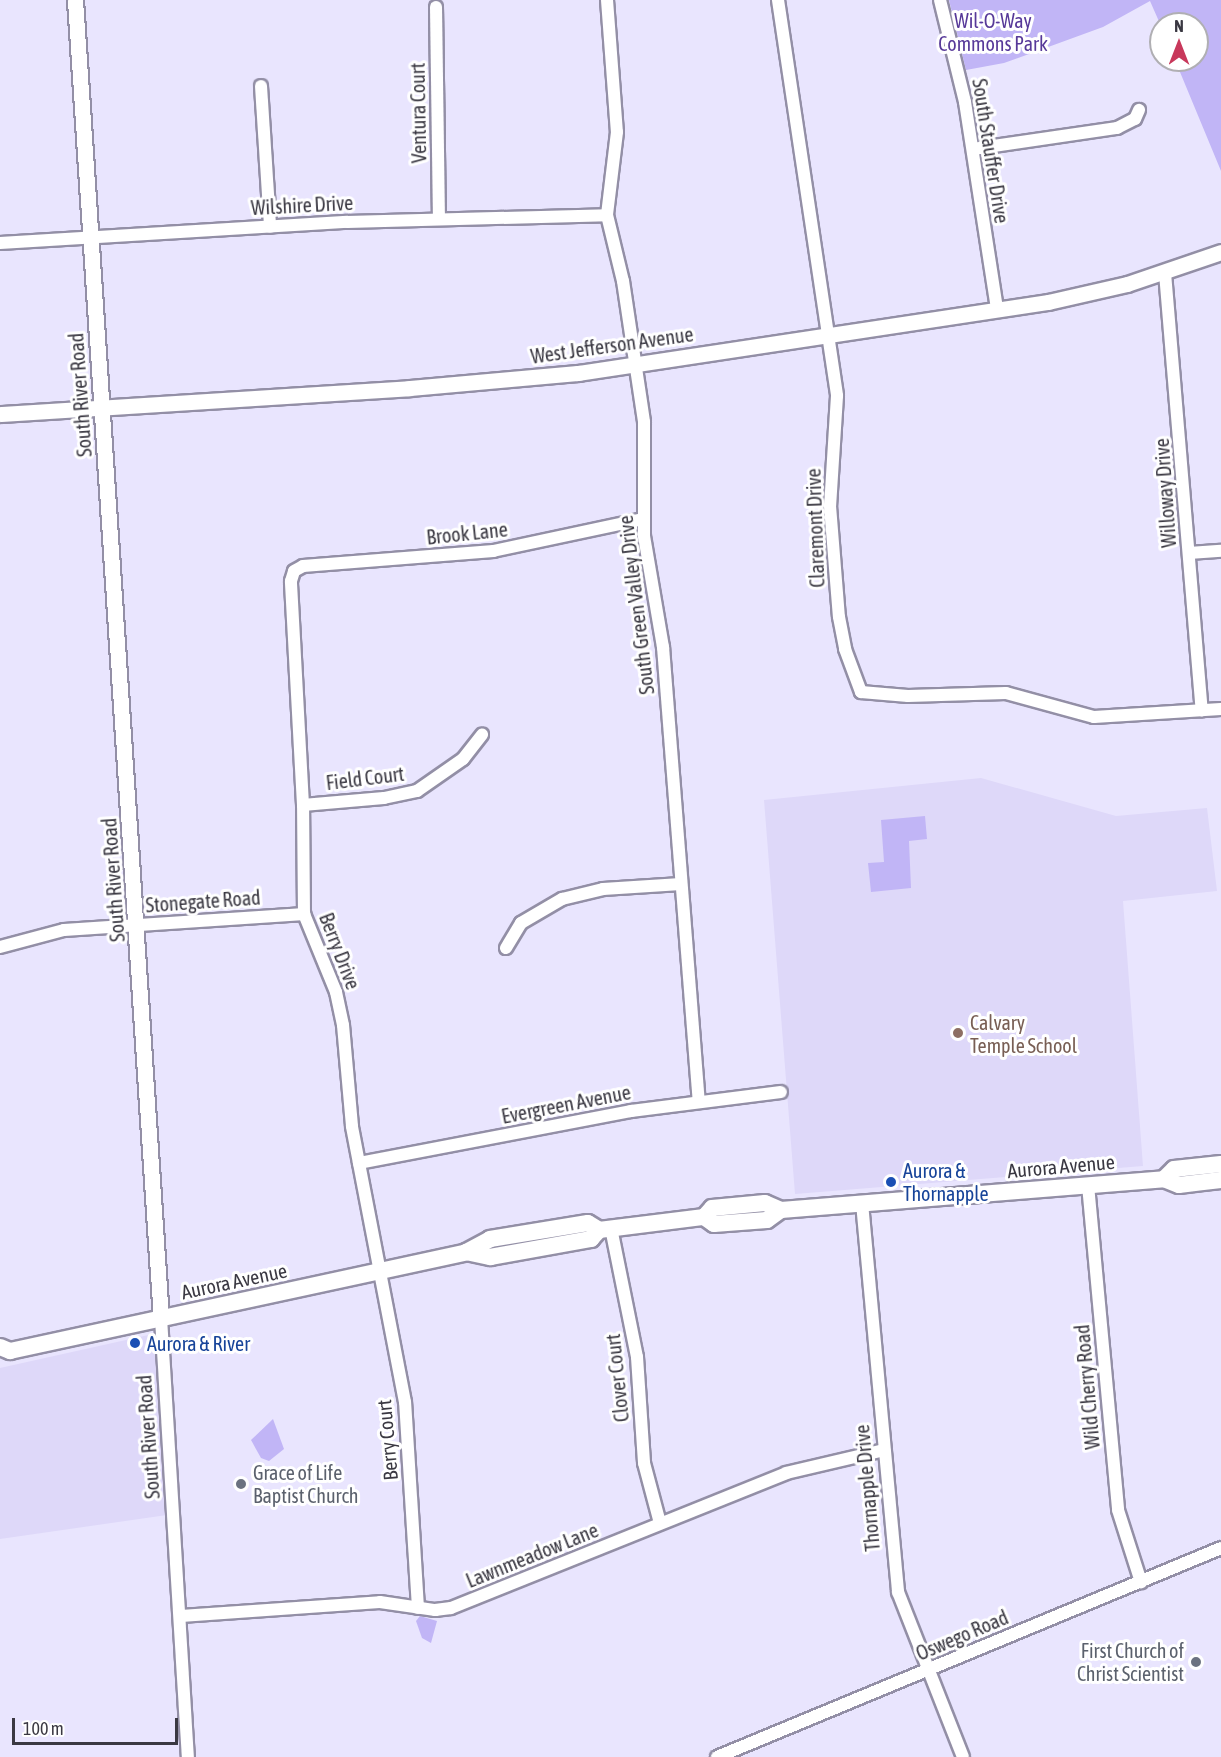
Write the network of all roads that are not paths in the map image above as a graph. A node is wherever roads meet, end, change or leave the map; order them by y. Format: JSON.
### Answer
{"nodes":[{"id":1,"x":75,"y":0,"type":"edge"},
{"id":2,"x":607,"y":0,"type":"edge"},
{"id":3,"x":778,"y":0,"type":"edge"},
{"id":4,"x":940,"y":0,"type":"edge"},
{"id":5,"x":436,"y":7,"type":"dead end"},
{"id":6,"x":261,"y":86,"type":"dead end"},
{"id":7,"x":1139,"y":110,"type":"dead end"},
{"id":8,"x":973,"y":149,"type":"junction"},
{"id":9,"x":607,"y":215,"type":"junction"},
{"id":10,"x":439,"y":219,"type":"junction"},
{"id":11,"x":270,"y":227,"type":"junction"},
{"id":12,"x":91,"y":237,"type":"junction"},
{"id":13,"x":0,"y":243,"type":"edge"},
{"id":14,"x":1221,"y":252,"type":"edge"},
{"id":15,"x":1165,"y":273,"type":"junction"},
{"id":16,"x":997,"y":309,"type":"junction"},
{"id":17,"x":828,"y":334,"type":"junction"},
{"id":18,"x":636,"y":363,"type":"junction"},
{"id":19,"x":102,"y":408,"type":"junction"},
{"id":20,"x":0,"y":414,"type":"edge"},
{"id":21,"x":643,"y":519,"type":"junction"},
{"id":22,"x":1221,"y":551,"type":"edge"},
{"id":23,"x":1189,"y":553,"type":"junction"},
{"id":24,"x":294,"y":571,"type":"joint"},
{"id":25,"x":1221,"y":709,"type":"edge"},
{"id":26,"x":1202,"y":710,"type":"junction"},
{"id":27,"x":482,"y":735,"type":"dead end"},
{"id":28,"x":303,"y":805,"type":"junction"},
{"id":29,"x":681,"y":884,"type":"junction"},
{"id":30,"x":304,"y":914,"type":"junction"},
{"id":31,"x":137,"y":925,"type":"junction"},
{"id":32,"x":0,"y":947,"type":"edge"},
{"id":33,"x":506,"y":948,"type":"dead end"},
{"id":34,"x":781,"y":1092,"type":"dead end"},
{"id":35,"x":699,"y":1101,"type":"junction"},
{"id":36,"x":359,"y":1163,"type":"junction"},
{"id":37,"x":1221,"y":1164,"type":"edge"},
{"id":38,"x":1164,"y":1179,"type":"junction"},
{"id":39,"x":1221,"y":1180,"type":"edge"},
{"id":40,"x":1088,"y":1185,"type":"junction"},
{"id":41,"x":862,"y":1203,"type":"junction"},
{"id":42,"x":605,"y":1229,"type":"junction"},
{"id":43,"x":379,"y":1271,"type":"junction"},
{"id":44,"x":161,"y":1318,"type":"junction"},
{"id":45,"x":3,"y":1353,"type":"edge"},
{"id":46,"x":884,"y":1450,"type":"junction"},
{"id":47,"x":660,"y":1523,"type":"junction"},
{"id":48,"x":1221,"y":1548,"type":"edge"},
{"id":49,"x":1141,"y":1582,"type":"junction"},
{"id":50,"x":418,"y":1608,"type":"junction"},
{"id":51,"x":181,"y":1616,"type":"junction"},
{"id":52,"x":927,"y":1671,"type":"junction"},
{"id":53,"x":188,"y":1757,"type":"edge"},
{"id":54,"x":717,"y":1757,"type":"edge"},
{"id":55,"x":963,"y":1757,"type":"edge"}],
"edges":[{"from":1,"to":12,"type":"street","name":"South River Road"},
{"from":2,"to":9,"type":"street","name":"South Green Valley Drive"},
{"from":3,"to":17,"type":"street","name":"Claremont Drive"},
{"from":4,"to":8,"type":"street","name":"South Stauffer Drive"},
{"from":5,"to":10,"type":"street","name":"Ventura Court"},
{"from":6,"to":11,"type":"street"},
{"from":7,"to":8,"type":"street"},
{"from":8,"to":16,"type":"street","name":"South Stauffer Drive"},
{"from":9,"to":10,"type":"street","name":"Wilshire Drive"},
{"from":9,"to":18,"type":"street","name":"South Green Valley Drive"},
{"from":10,"to":11,"type":"street","name":"Wilshire Drive"},
{"from":11,"to":12,"type":"street","name":"Wilshire Drive"},
{"from":12,"to":13,"type":"street","name":"Wilshire Drive"},
{"from":12,"to":19,"type":"street","name":"South River Road"},
{"from":14,"to":15,"type":"street","name":"West Jefferson Avenue"},
{"from":15,"to":16,"type":"street","name":"West Jefferson Avenue"},
{"from":15,"to":23,"type":"street","name":"Willoway Drive"},
{"from":16,"to":17,"type":"street","name":"West Jefferson Avenue"},
{"from":17,"to":18,"type":"street","name":"West Jefferson Avenue"},
{"from":17,"to":26,"type":"street","name":"Claremont Drive"},
{"from":18,"to":19,"type":"street","name":"West Jefferson Avenue"},
{"from":18,"to":21,"type":"street","name":"South Green Valley Drive"},
{"from":19,"to":20,"type":"street","name":"West Jefferson Avenue"},
{"from":19,"to":31,"type":"street","name":"South River Road"},
{"from":21,"to":24,"type":"street","name":"Brook Lane"},
{"from":21,"to":29,"type":"street","name":"South Green Valley Drive"},
{"from":22,"to":23,"type":"street"},
{"from":23,"to":26,"type":"street","name":"Willoway Drive"},
{"from":24,"to":28,"type":"street","name":"Berry Drive"},
{"from":25,"to":26,"type":"street","name":"Claremont Drive"},
{"from":27,"to":28,"type":"street","name":"Field Court"},
{"from":28,"to":30,"type":"street","name":"Berry Drive"},
{"from":29,"to":33,"type":"street"},
{"from":29,"to":35,"type":"street","name":"South Green Valley Drive"},
{"from":30,"to":31,"type":"street","name":"Stonegate Road"},
{"from":30,"to":36,"type":"street","name":"Berry Drive"},
{"from":31,"to":32,"type":"street","name":"Stonegate Road"},
{"from":31,"to":44,"type":"street","name":"South River Road"},
{"from":34,"to":35,"type":"street","name":"Evergreen Avenue"},
{"from":35,"to":36,"type":"street","name":"Evergreen Avenue"},
{"from":36,"to":43,"type":"street","name":"Berry Drive"},
{"from":37,"to":38,"type":"main road","name":"Aurora Avenue"},
{"from":38,"to":39,"type":"main road","name":"Aurora Avenue"},
{"from":38,"to":40,"type":"main road","name":"Aurora Avenue"},
{"from":40,"to":41,"type":"main road","name":"Aurora Avenue"},
{"from":40,"to":49,"type":"street","name":"Wild Cherry Road"},
{"from":41,"to":42,"type":"main road","name":"Aurora Avenue"},
{"from":41,"to":46,"type":"street","name":"Thornapple Drive"},
{"from":42,"to":43,"type":"main road","name":"Aurora Avenue"},
{"from":42,"to":47,"type":"street","name":"Clover Court"},
{"from":43,"to":44,"type":"main road","name":"Aurora Avenue"},
{"from":43,"to":50,"type":"street","name":"Berry Court"},
{"from":44,"to":45,"type":"main road","name":"Aurora Avenue"},
{"from":44,"to":51,"type":"street","name":"South River Road"},
{"from":46,"to":47,"type":"street","name":"Lawnmeadow Lane"},
{"from":46,"to":52,"type":"street","name":"Thornapple Drive"},
{"from":47,"to":50,"type":"street","name":"Lawnmeadow Lane"},
{"from":48,"to":49,"type":"street","name":"Oswego Road"},
{"from":49,"to":52,"type":"street","name":"Oswego Road"},
{"from":50,"to":51,"type":"street","name":"Lawnmeadow Lane"},
{"from":51,"to":53,"type":"street","name":"South River Road"},
{"from":52,"to":54,"type":"street","name":"Oswego Road"},
{"from":52,"to":55,"type":"street","name":"Thornapple Drive"}]}
